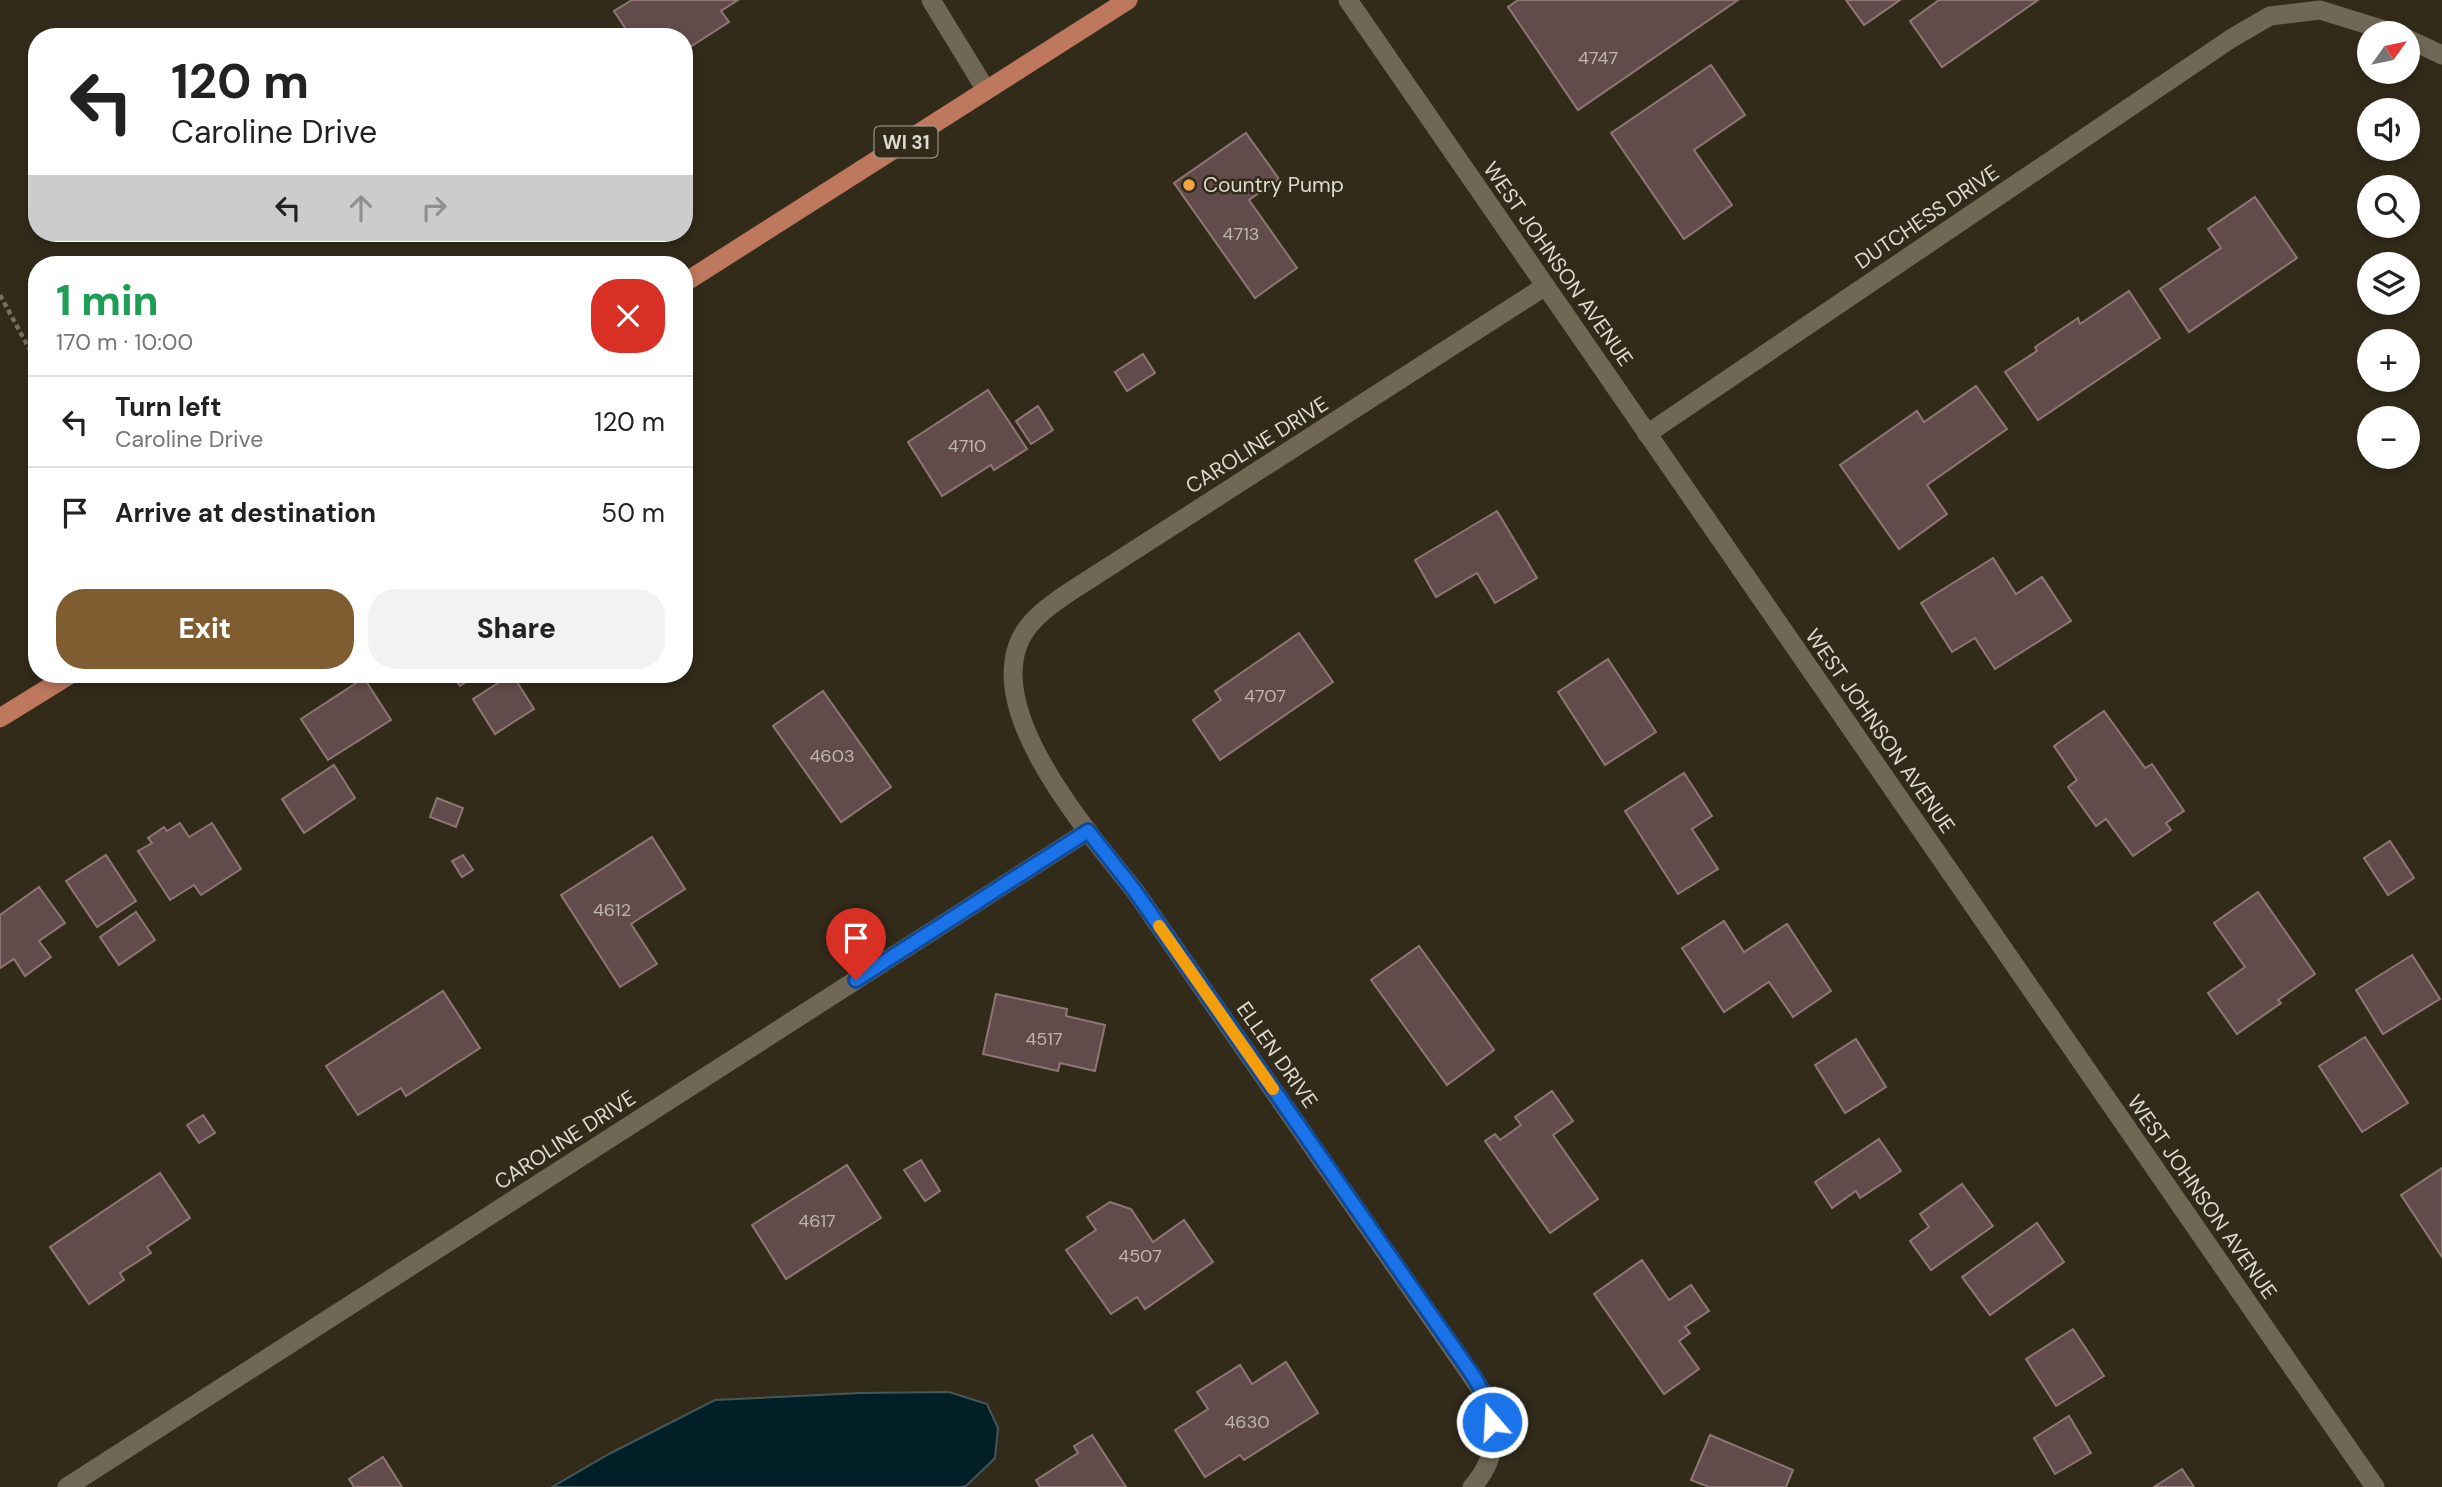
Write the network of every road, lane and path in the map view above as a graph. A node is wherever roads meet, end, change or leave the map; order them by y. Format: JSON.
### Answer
{"nodes":[{"id":1,"x":931,"y":0,"type":"edge"},
{"id":2,"x":1128,"y":0,"type":"edge"},
{"id":3,"x":1348,"y":0,"type":"edge"},
{"id":4,"x":2357,"y":22,"type":"edge"},
{"id":5,"x":2420,"y":45,"type":"edge"},
{"id":6,"x":2442,"y":55,"type":"edge"},
{"id":7,"x":986,"y":90,"type":"junction"},
{"id":8,"x":693,"y":277,"type":"edge"},
{"id":9,"x":1544,"y":286,"type":"junction"},
{"id":10,"x":0,"y":295,"type":"edge"},
{"id":11,"x":28,"y":346,"type":"edge"},
{"id":12,"x":1647,"y":434,"type":"junction"},
{"id":13,"x":1015,"y":660,"type":"joint"},
{"id":14,"x":57,"y":683,"type":"edge"},
{"id":15,"x":0,"y":719,"type":"edge"},
{"id":16,"x":1088,"y":831,"type":"junction"},
{"id":17,"x":1477,"y":1482,"type":"edge"},
{"id":18,"x":67,"y":1487,"type":"edge"},
{"id":19,"x":2375,"y":1487,"type":"edge"}],
"edges":[{"from":1,"to":7,"type":"street"},
{"from":2,"to":7,"type":"main road","number":"WI 31"},
{"from":3,"to":9,"type":"street","name":"WEST JOHNSON AVENUE"},
{"from":4,"to":12,"type":"street","name":"DUTCHESS DRIVE"},
{"from":5,"to":6,"type":"street"},
{"from":7,"to":8,"type":"main road","number":"WI 31"},
{"from":9,"to":12,"type":"street","name":"WEST JOHNSON AVENUE"},
{"from":9,"to":13,"type":"street","name":"CAROLINE DRIVE"},
{"from":10,"to":11,"type":"path"},
{"from":12,"to":19,"type":"street","name":"WEST JOHNSON AVENUE"},
{"from":13,"to":16,"type":"street","name":"ELLEN DRIVE"},
{"from":14,"to":15,"type":"main road"},
{"from":16,"to":17,"type":"street","name":"ELLEN DRIVE"},
{"from":16,"to":18,"type":"street","name":"CAROLINE DRIVE"}]}
